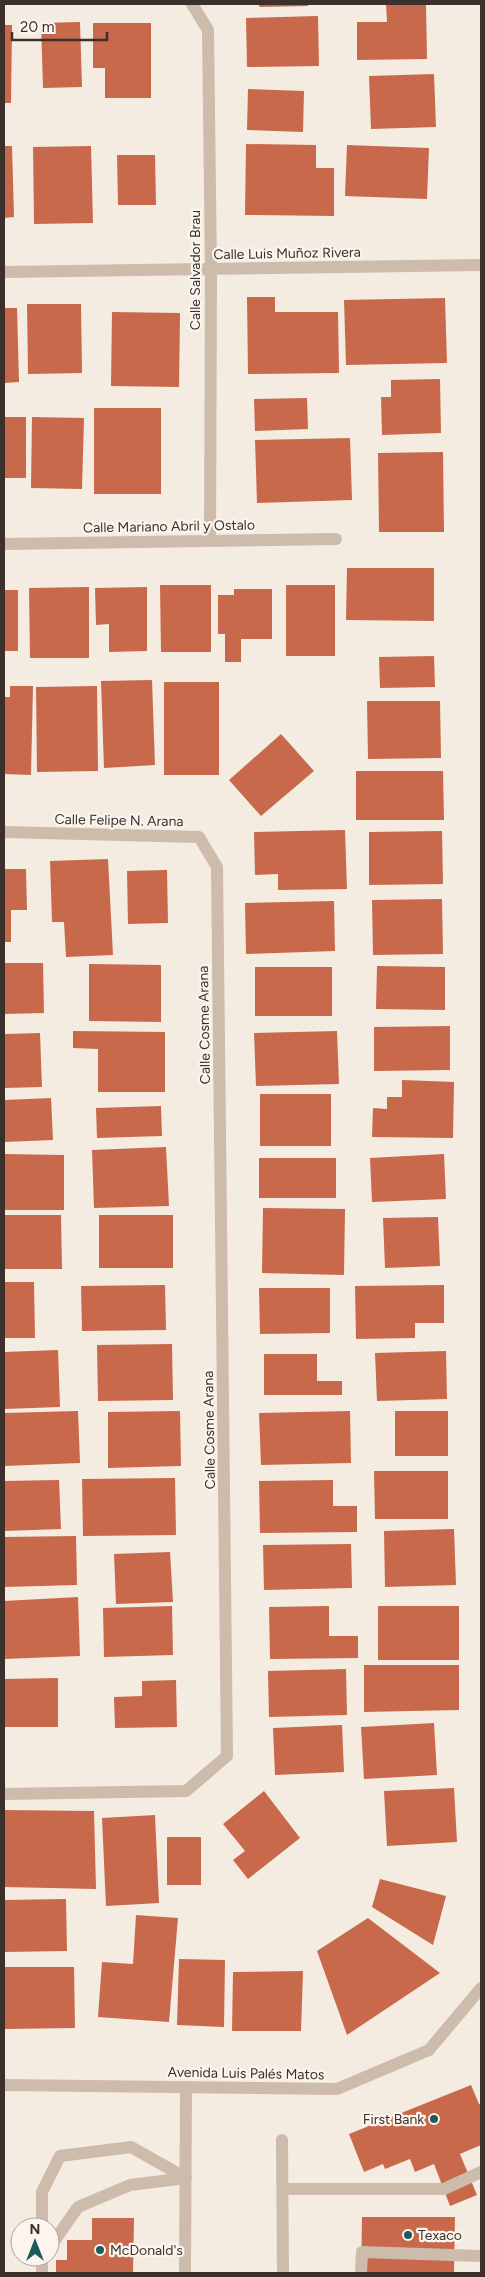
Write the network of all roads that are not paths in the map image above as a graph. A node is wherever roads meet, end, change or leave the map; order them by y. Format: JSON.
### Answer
{"nodes":[{"id":1,"x":192,"y":4,"type":"edge"},
{"id":2,"x":481,"y":265,"type":"edge"},
{"id":3,"x":211,"y":270,"type":"junction"},
{"id":4,"x":4,"y":272,"type":"edge"},
{"id":5,"x":336,"y":539,"type":"dead end"},
{"id":6,"x":210,"y":541,"type":"junction"},
{"id":7,"x":4,"y":544,"type":"edge"},
{"id":8,"x":4,"y":832,"type":"edge"},
{"id":9,"x":217,"y":868,"type":"joint"},
{"id":10,"x":4,"y":1794,"type":"edge"},
{"id":11,"x":481,"y":1988,"type":"edge"},
{"id":12,"x":4,"y":2086,"type":"edge"},
{"id":13,"x":186,"y":2088,"type":"junction"},
{"id":14,"x":282,"y":2140,"type":"dead end"},
{"id":15,"x":481,"y":2172,"type":"edge"},
{"id":16,"x":186,"y":2178,"type":"junction"},
{"id":17,"x":283,"y":2188,"type":"junction"},
{"id":18,"x":42,"y":2217,"type":"edge"},
{"id":19,"x":60,"y":2233,"type":"edge"},
{"id":20,"x":481,"y":2256,"type":"edge"},
{"id":21,"x":185,"y":2273,"type":"edge"},
{"id":22,"x":283,"y":2273,"type":"edge"},
{"id":23,"x":361,"y":2273,"type":"edge"}],
"edges":[{"from":1,"to":3,"type":"street","name":"Calle Salvador Brau"},
{"from":2,"to":3,"type":"street","name":"Calle Luis Muñoz Rivera"},
{"from":3,"to":4,"type":"street","name":"Calle Luis Muñoz Rivera"},
{"from":3,"to":6,"type":"street","name":"Calle Salvador Brau"},
{"from":5,"to":6,"type":"street","name":"Calle Mariano Abril y Ostalo"},
{"from":6,"to":7,"type":"street","name":"Calle Mariano Abril y Ostalo"},
{"from":8,"to":9,"type":"street","name":"Calle Felipe N. Arana"},
{"from":9,"to":10,"type":"street","name":"Calle Cosme Arana"},
{"from":11,"to":13,"type":"street","name":"Avenida Luis Palés Matos"},
{"from":12,"to":13,"type":"street","name":"Avenida Luis Palés Matos"},
{"from":13,"to":16,"type":"street"},
{"from":14,"to":17,"type":"street"},
{"from":15,"to":17,"type":"street"},
{"from":16,"to":18,"type":"street"},
{"from":16,"to":19,"type":"street"},
{"from":16,"to":21,"type":"street"},
{"from":17,"to":22,"type":"street"},
{"from":20,"to":23,"type":"street"}]}
